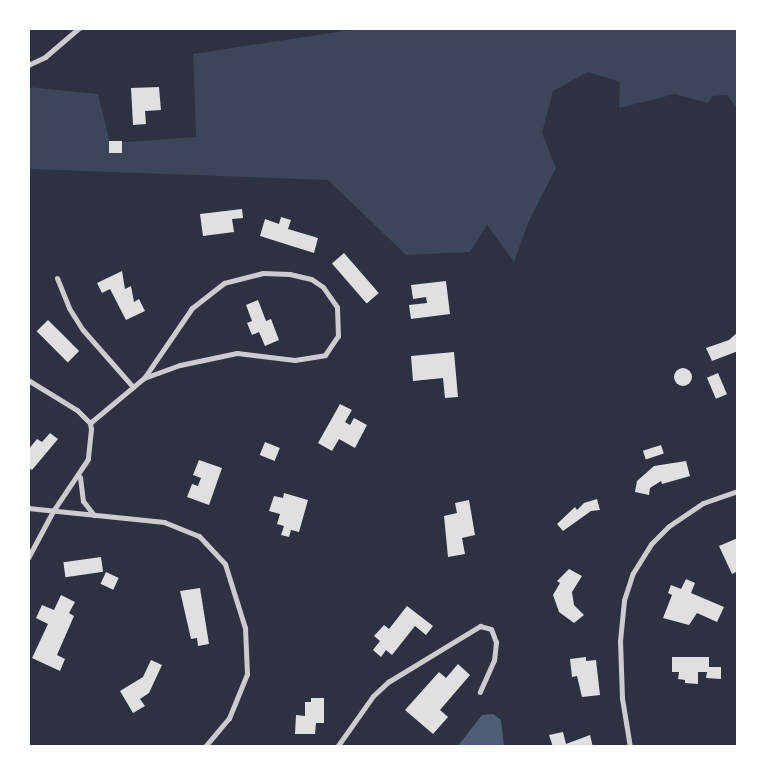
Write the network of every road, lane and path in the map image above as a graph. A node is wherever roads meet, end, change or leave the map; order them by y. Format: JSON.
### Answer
{"nodes":[{"id":1,"x":79,"y":28,"type":"edge"},
{"id":2,"x":28,"y":65,"type":"edge"},
{"id":3,"x":57,"y":278,"type":"dead end"},
{"id":4,"x":144,"y":378,"type":"junction"},
{"id":5,"x":28,"y":380,"type":"edge"},
{"id":6,"x":133,"y":387,"type":"junction"},
{"id":7,"x":90,"y":423,"type":"junction"},
{"id":8,"x":80,"y":474,"type":"junction"},
{"id":9,"x":738,"y":491,"type":"edge"},
{"id":10,"x":28,"y":508,"type":"edge"},
{"id":11,"x":53,"y":511,"type":"junction"},
{"id":12,"x":94,"y":516,"type":"junction"},
{"id":13,"x":28,"y":558,"type":"edge"},
{"id":14,"x":480,"y":692,"type":"dead end"},
{"id":15,"x":205,"y":747,"type":"edge"},
{"id":16,"x":337,"y":747,"type":"edge"},
{"id":17,"x":630,"y":747,"type":"edge"}],
"edges":[{"from":1,"to":2,"type":"street"},
{"from":3,"to":6,"type":"street"},
{"from":4,"to":4,"type":"street"},
{"from":4,"to":6,"type":"street"},
{"from":5,"to":7,"type":"street"},
{"from":6,"to":7,"type":"street"},
{"from":7,"to":8,"type":"street"},
{"from":8,"to":11,"type":"street"},
{"from":8,"to":12,"type":"street"},
{"from":9,"to":17,"type":"street"},
{"from":10,"to":11,"type":"street"},
{"from":11,"to":12,"type":"street"},
{"from":11,"to":13,"type":"street"},
{"from":12,"to":15,"type":"street"},
{"from":14,"to":16,"type":"street"}]}
